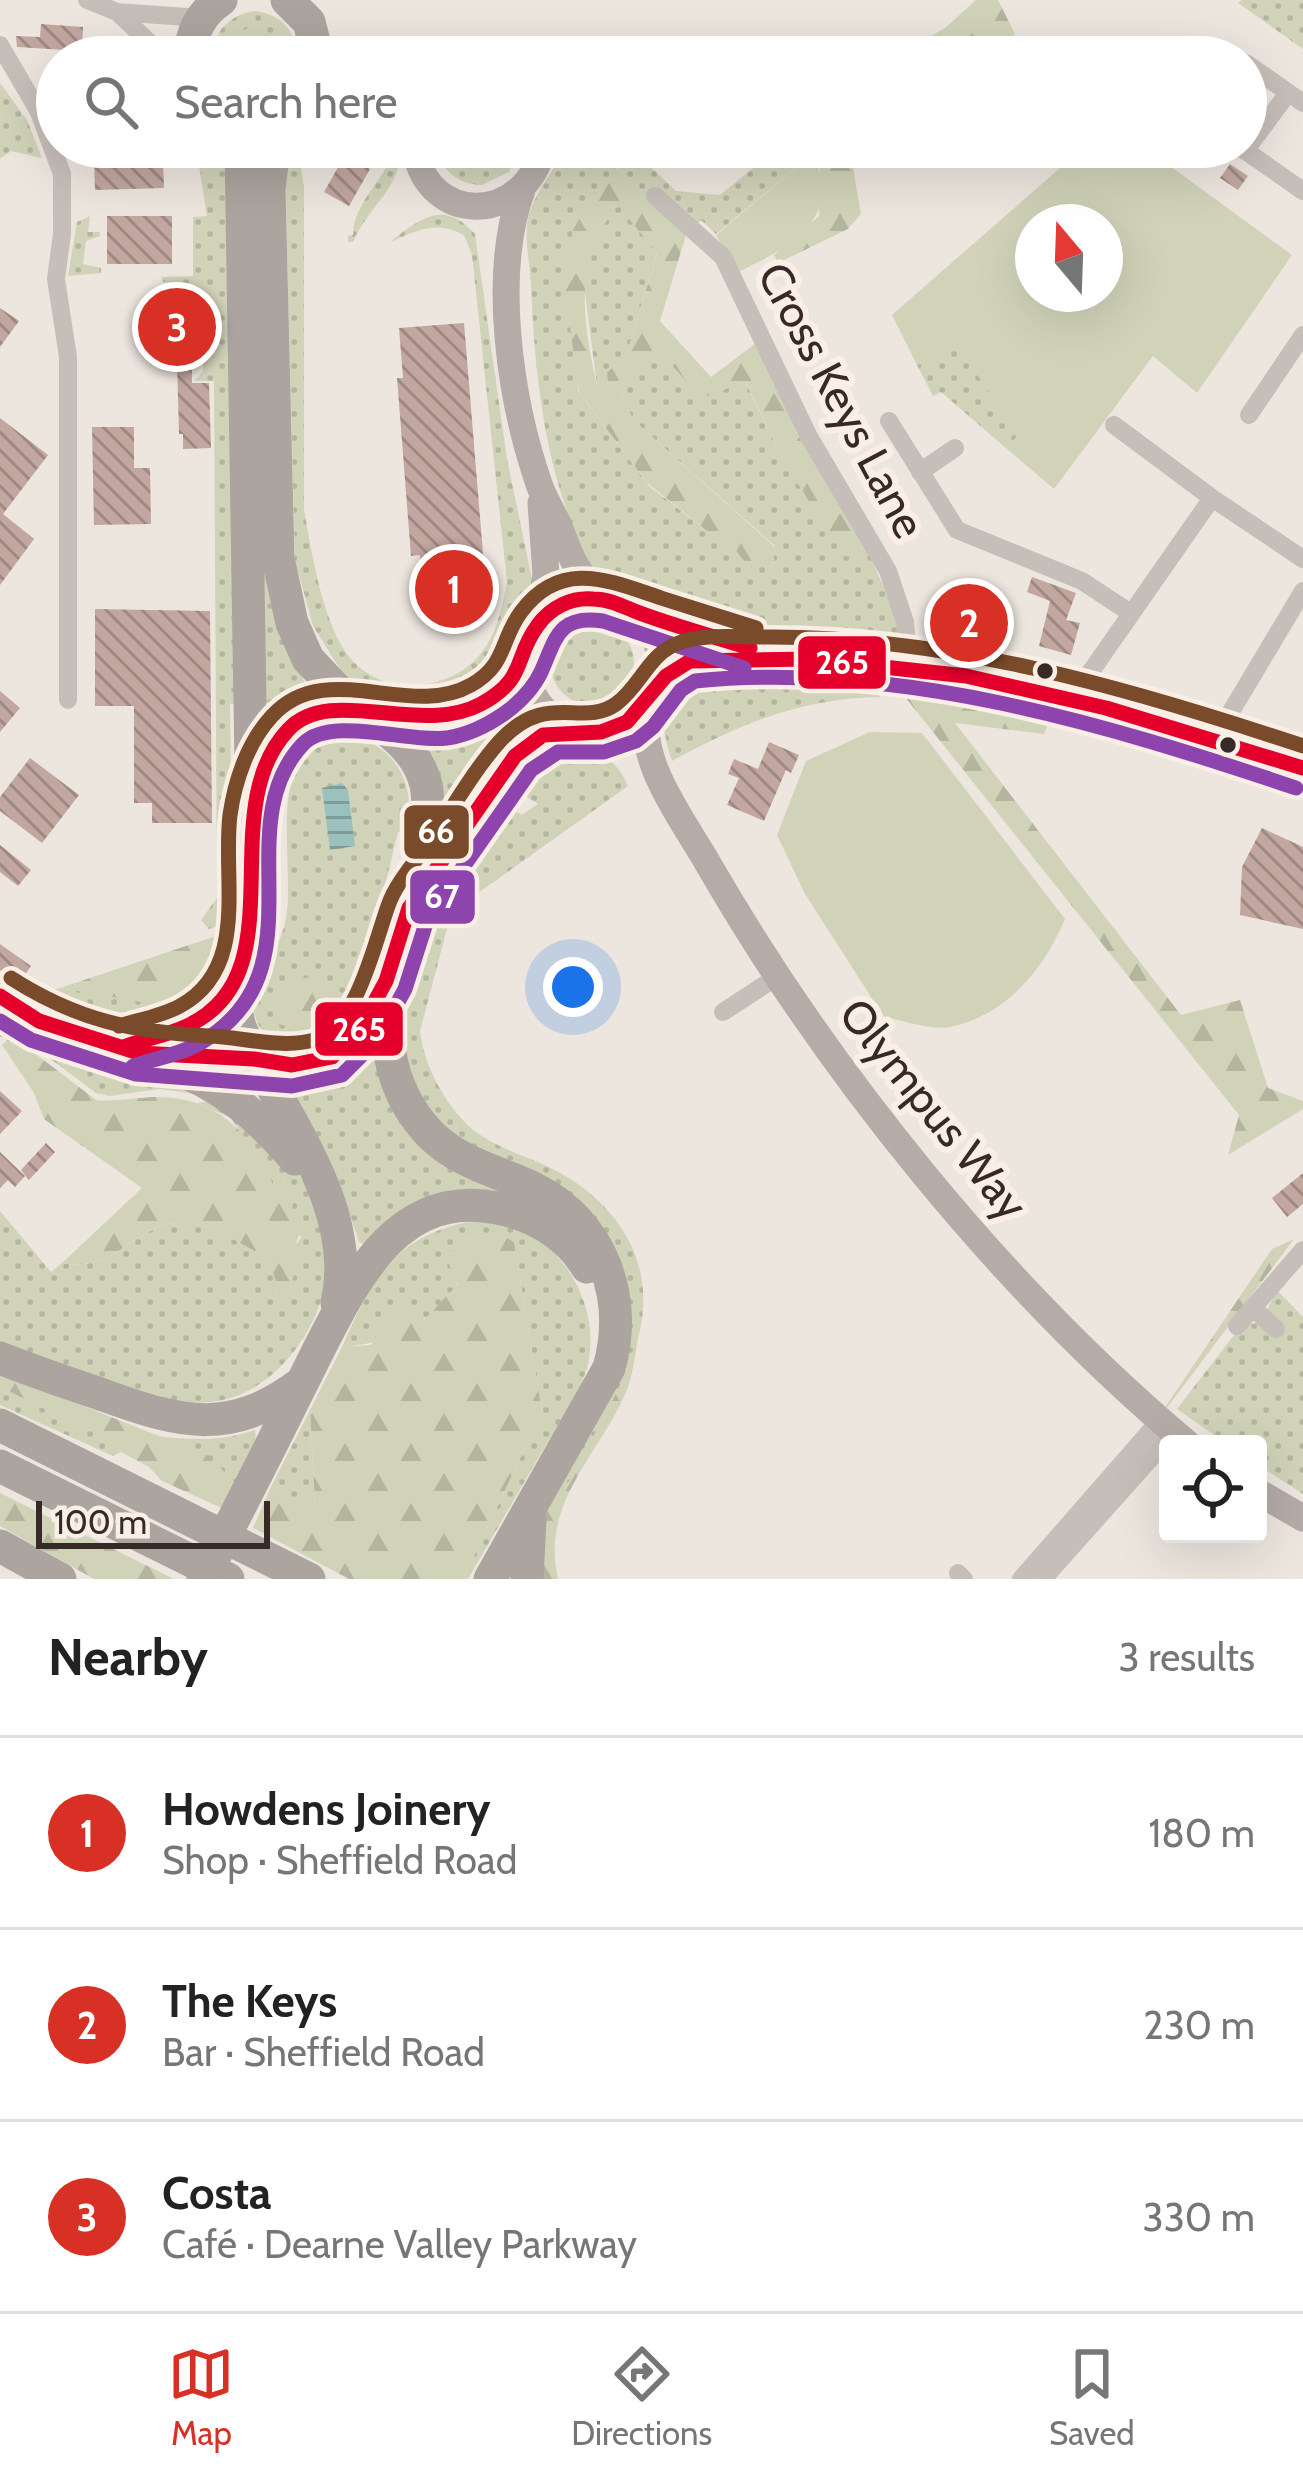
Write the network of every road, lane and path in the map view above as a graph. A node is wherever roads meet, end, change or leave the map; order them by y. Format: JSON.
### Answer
{"nodes":[{"id":1,"x":87,"y":0,"type":"edge"},
{"id":2,"x":211,"y":9,"type":"edge"},
{"id":3,"x":117,"y":12,"type":"junction"},
{"id":4,"x":143,"y":36,"type":"edge"},
{"id":5,"x":194,"y":36,"type":"edge"},
{"id":6,"x":0,"y":45,"type":"edge"},
{"id":7,"x":1267,"y":78,"type":"edge"},
{"id":8,"x":1296,"y":98,"type":"edge"},
{"id":9,"x":36,"y":107,"type":"edge"},
{"id":10,"x":1267,"y":126,"type":"edge"},
{"id":11,"x":1267,"y":165,"type":"edge"},
{"id":12,"x":60,"y":168,"type":"edge"},
{"id":13,"x":241,"y":168,"type":"edge"},
{"id":14,"x":272,"y":168,"type":"edge"},
{"id":15,"x":422,"y":168,"type":"edge"},
{"id":16,"x":537,"y":168,"type":"edge"},
{"id":17,"x":522,"y":190,"type":"junction"},
{"id":18,"x":1303,"y":190,"type":"edge"},
{"id":19,"x":655,"y":196,"type":"dead end"},
{"id":20,"x":474,"y":207,"type":"junction"},
{"id":21,"x":506,"y":261,"type":"junction"},
{"id":22,"x":1303,"y":335,"type":"edge"},
{"id":23,"x":1249,"y":415,"type":"dead end"},
{"id":24,"x":889,"y":421,"type":"dead end"},
{"id":25,"x":1114,"y":425,"type":"dead end"},
{"id":26,"x":955,"y":448,"type":"dead end"},
{"id":27,"x":920,"y":472,"type":"junction"},
{"id":28,"x":540,"y":486,"type":"junction"},
{"id":29,"x":1212,"y":498,"type":"junction"},
{"id":30,"x":1303,"y":559,"type":"edge"},
{"id":31,"x":1303,"y":591,"type":"edge"},
{"id":32,"x":602,"y":597,"type":"junction"},
{"id":33,"x":634,"y":610,"type":"junction"},
{"id":34,"x":1129,"y":612,"type":"junction"},
{"id":35,"x":537,"y":626,"type":"junction"},
{"id":36,"x":526,"y":655,"type":"junction"},
{"id":37,"x":769,"y":655,"type":"junction"},
{"id":38,"x":909,"y":669,"type":"junction"},
{"id":39,"x":653,"y":693,"type":"junction"},
{"id":40,"x":68,"y":700,"type":"dead end"},
{"id":41,"x":1071,"y":700,"type":"junction"},
{"id":42,"x":361,"y":712,"type":"junction"},
{"id":43,"x":568,"y":728,"type":"junction"},
{"id":44,"x":602,"y":731,"type":"junction"},
{"id":45,"x":1214,"y":740,"type":"junction"},
{"id":46,"x":1303,"y":768,"type":"edge"},
{"id":47,"x":664,"y":787,"type":"junction"},
{"id":48,"x":251,"y":794,"type":"junction"},
{"id":49,"x":409,"y":908,"type":"junction"},
{"id":50,"x":778,"y":976,"type":"junction"},
{"id":51,"x":386,"y":981,"type":"junction"},
{"id":52,"x":231,"y":992,"type":"junction"},
{"id":53,"x":5,"y":1010,"type":"edge"},
{"id":54,"x":723,"y":1012,"type":"dead end"},
{"id":55,"x":128,"y":1050,"type":"junction"},
{"id":56,"x":256,"y":1060,"type":"junction"},
{"id":57,"x":324,"y":1192,"type":"junction"},
{"id":58,"x":1303,"y":1250,"type":"edge"},
{"id":59,"x":1253,"y":1308,"type":"junction"},
{"id":60,"x":615,"y":1322,"type":"junction"},
{"id":61,"x":332,"y":1323,"type":"junction"},
{"id":62,"x":1237,"y":1327,"type":"dead end"},
{"id":63,"x":1276,"y":1329,"type":"dead end"},
{"id":64,"x":0,"y":1358,"type":"edge"},
{"id":65,"x":302,"y":1383,"type":"junction"},
{"id":66,"x":0,"y":1425,"type":"edge"},
{"id":67,"x":1174,"y":1432,"type":"edge"},
{"id":68,"x":0,"y":1466,"type":"edge"},
{"id":69,"x":1267,"y":1497,"type":"edge"},
{"id":70,"x":532,"y":1505,"type":"junction"},
{"id":71,"x":1303,"y":1518,"type":"edge"},
{"id":72,"x":0,"y":1546,"type":"edge"},
{"id":73,"x":60,"y":1579,"type":"edge"},
{"id":74,"x":203,"y":1579,"type":"edge"},
{"id":75,"x":228,"y":1579,"type":"edge"},
{"id":76,"x":309,"y":1579,"type":"edge"},
{"id":77,"x":490,"y":1579,"type":"edge"},
{"id":78,"x":527,"y":1579,"type":"edge"},
{"id":79,"x":1021,"y":1579,"type":"edge"},
{"id":80,"x":1043,"y":1579,"type":"edge"}],
"edges":[{"from":1,"to":3,"type":"street"},
{"from":2,"to":3,"type":"street"},
{"from":2,"to":5,"type":"highway"},
{"from":3,"to":4,"type":"street"},
{"from":6,"to":9,"type":"street"},
{"from":7,"to":8,"type":"street"},
{"from":8,"to":10,"type":"street"},
{"from":11,"to":18,"type":"street"},
{"from":12,"to":40,"type":"street"},
{"from":13,"to":48,"type":"highway"},
{"from":14,"to":42,"type":"highway"},
{"from":15,"to":20,"type":"main road"},
{"from":16,"to":17,"type":"main road"},
{"from":17,"to":20,"type":"main road"},
{"from":17,"to":21,"type":"main road"},
{"from":19,"to":38,"type":"street","name":"Cross Keys Lane"},
{"from":20,"to":21,"type":"main road"},
{"from":21,"to":28,"type":"main road"},
{"from":22,"to":23,"type":"street"},
{"from":24,"to":27,"type":"street"},
{"from":25,"to":29,"type":"street"},
{"from":26,"to":27,"type":"street"},
{"from":27,"to":34,"type":"street"},
{"from":28,"to":32,"type":"main road"},
{"from":28,"to":35,"type":"main road"},
{"from":29,"to":30,"type":"street"},
{"from":29,"to":34,"type":"street"},
{"from":31,"to":45,"type":"street"},
{"from":32,"to":33,"type":"main road"},
{"from":32,"to":35,"type":"main road"},
{"from":33,"to":37,"type":"main road"},
{"from":33,"to":39,"type":"main road"},
{"from":34,"to":41,"type":"street"},
{"from":35,"to":36,"type":"main road"},
{"from":36,"to":42,"type":"main road"},
{"from":36,"to":43,"type":"main road"},
{"from":37,"to":38,"type":"main road"},
{"from":37,"to":39,"type":"main road"},
{"from":38,"to":41,"type":"main road"},
{"from":39,"to":44,"type":"main road"},
{"from":39,"to":47,"type":"main road","name":"Olympus Way"},
{"from":41,"to":45,"type":"main road"},
{"from":42,"to":48,"type":"highway"},
{"from":42,"to":49,"type":"highway"},
{"from":43,"to":44,"type":"main road"},
{"from":43,"to":49,"type":"main road"},
{"from":44,"to":47,"type":"main road","name":"Olympus Way"},
{"from":45,"to":46,"type":"main road"},
{"from":47,"to":50,"type":"main road","name":"Olympus Way"},
{"from":48,"to":52,"type":"highway"},
{"from":49,"to":51,"type":"highway"},
{"from":50,"to":54,"type":"street"},
{"from":50,"to":67,"type":"main road","name":"Olympus Way"},
{"from":51,"to":56,"type":"highway"},
{"from":51,"to":60,"type":"highway"},
{"from":52,"to":55,"type":"highway"},
{"from":52,"to":56,"type":"highway"},
{"from":53,"to":55,"type":"highway"},
{"from":55,"to":56,"type":"highway"},
{"from":55,"to":57,"type":"highway"},
{"from":56,"to":57,"type":"highway"},
{"from":57,"to":61,"type":"highway"},
{"from":58,"to":59,"type":"street"},
{"from":59,"to":62,"type":"street"},
{"from":59,"to":63,"type":"street"},
{"from":60,"to":61,"type":"highway"},
{"from":60,"to":70,"type":"highway"},
{"from":61,"to":65,"type":"highway"},
{"from":64,"to":65,"type":"highway"},
{"from":65,"to":74,"type":"highway","bridge":true},
{"from":66,"to":76,"type":"highway"},
{"from":67,"to":79,"type":"street"},
{"from":67,"to":80,"type":"street"},
{"from":68,"to":75,"type":"highway"},
{"from":69,"to":71,"type":"main road"},
{"from":70,"to":77,"type":"highway"},
{"from":70,"to":78,"type":"highway"},
{"from":72,"to":73,"type":"highway"}]}
